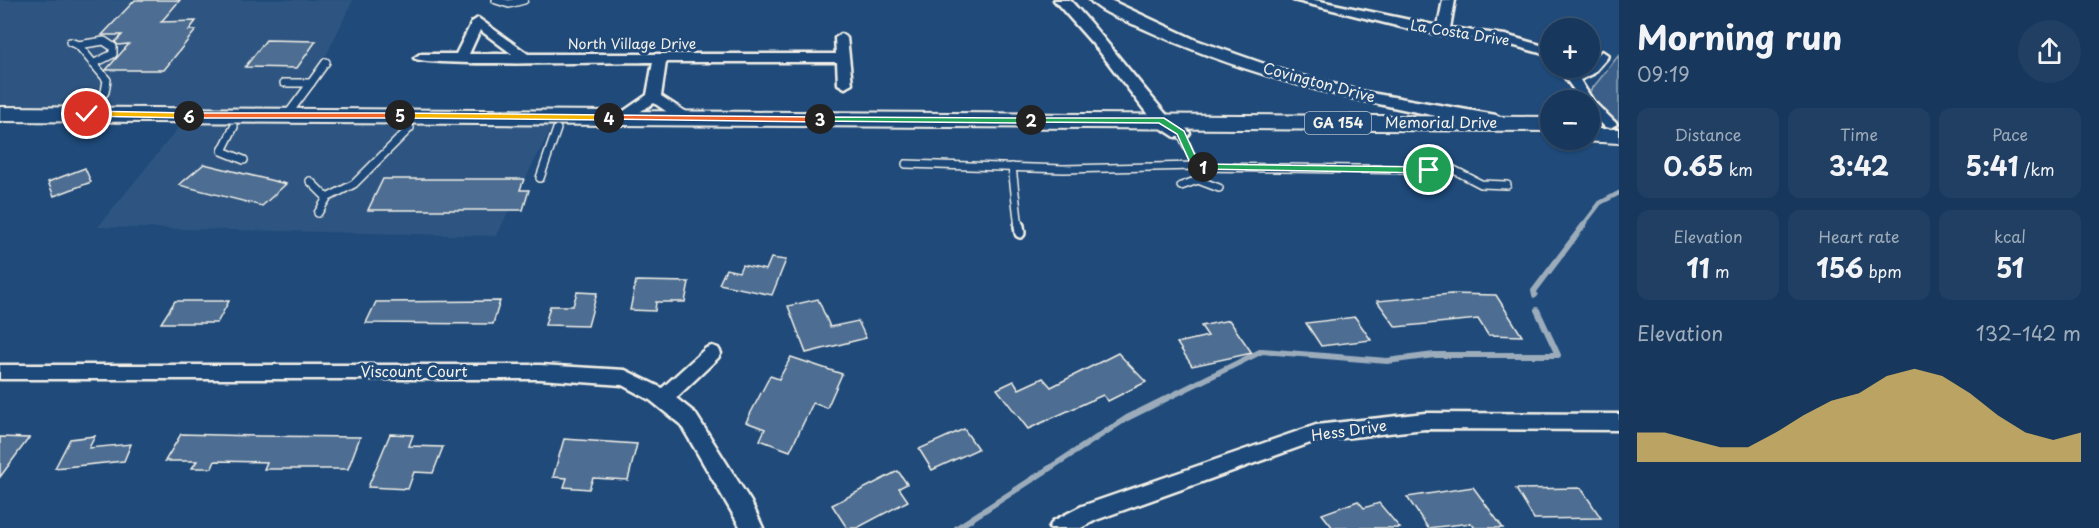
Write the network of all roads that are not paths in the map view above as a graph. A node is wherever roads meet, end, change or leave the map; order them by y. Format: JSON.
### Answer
{"nodes":[{"id":1,"x":496,"y":0,"type":"edge"},
{"id":2,"x":524,"y":0,"type":"edge"},
{"id":3,"x":1062,"y":0,"type":"edge"},
{"id":4,"x":1098,"y":0,"type":"edge"},
{"id":5,"x":1299,"y":0,"type":"edge"},
{"id":6,"x":1449,"y":0,"type":"edge"},
{"id":7,"x":1443,"y":31,"type":"junction"},
{"id":8,"x":841,"y":38,"type":"dead end"},
{"id":9,"x":70,"y":42,"type":"dead end"},
{"id":10,"x":78,"y":45,"type":"junction"},
{"id":11,"x":1540,"y":49,"type":"edge"},
{"id":12,"x":1602,"y":56,"type":"dead end"},
{"id":13,"x":420,"y":58,"type":"dead end"},
{"id":14,"x":843,"y":58,"type":"junction"},
{"id":15,"x":460,"y":59,"type":"junction"},
{"id":16,"x":526,"y":59,"type":"junction"},
{"id":17,"x":660,"y":59,"type":"junction"},
{"id":18,"x":326,"y":62,"type":"dead end"},
{"id":19,"x":93,"y":64,"type":"junction"},
{"id":20,"x":1573,"y":79,"type":"joint"},
{"id":21,"x":284,"y":83,"type":"dead end"},
{"id":22,"x":311,"y":83,"type":"junction"},
{"id":23,"x":845,"y":84,"type":"dead end"},
{"id":24,"x":1580,"y":90,"type":"edge"},
{"id":25,"x":654,"y":97,"type":"junction"},
{"id":26,"x":0,"y":114,"type":"edge"},
{"id":27,"x":87,"y":114,"type":"junction"},
{"id":28,"x":288,"y":114,"type":"junction"},
{"id":29,"x":1600,"y":116,"type":"edge"},
{"id":30,"x":622,"y":118,"type":"junction"},
{"id":31,"x":687,"y":118,"type":"junction"},
{"id":32,"x":1161,"y":120,"type":"junction"},
{"id":33,"x":1515,"y":124,"type":"junction"},
{"id":34,"x":1540,"y":124,"type":"edge"},
{"id":35,"x":0,"y":126,"type":"edge"},
{"id":36,"x":234,"y":127,"type":"junction"},
{"id":37,"x":1610,"y":127,"type":"edge"},
{"id":38,"x":410,"y":128,"type":"junction"},
{"id":39,"x":557,"y":129,"type":"junction"},
{"id":40,"x":1181,"y":133,"type":"junction"},
{"id":41,"x":1540,"y":135,"type":"edge"},
{"id":42,"x":244,"y":160,"type":"dead end"},
{"id":43,"x":906,"y":164,"type":"dead end"},
{"id":44,"x":1196,"y":166,"type":"junction"},
{"id":45,"x":1012,"y":168,"type":"junction"},
{"id":46,"x":1429,"y":170,"type":"dead end"},
{"id":47,"x":1454,"y":170,"type":"dead end"},
{"id":48,"x":540,"y":178,"type":"dead end"},
{"id":49,"x":1198,"y":180,"type":"junction"},
{"id":50,"x":310,"y":181,"type":"dead end"},
{"id":51,"x":1507,"y":185,"type":"dead end"},
{"id":52,"x":1181,"y":186,"type":"dead end"},
{"id":53,"x":1219,"y":188,"type":"dead end"},
{"id":54,"x":327,"y":198,"type":"junction"},
{"id":55,"x":318,"y":213,"type":"dead end"},
{"id":56,"x":1020,"y":233,"type":"dead end"},
{"id":57,"x":712,"y":353,"type":"dead end"},
{"id":58,"x":0,"y":372,"type":"edge"},
{"id":59,"x":663,"y":399,"type":"junction"},
{"id":60,"x":1619,"y":422,"type":"edge"},
{"id":61,"x":752,"y":528,"type":"edge"},
{"id":62,"x":1060,"y":528,"type":"edge"}],
"edges":[{"from":1,"to":2,"type":"lane"},
{"from":3,"to":32,"type":"street"},
{"from":4,"to":33,"type":"street","name":"Covington Drive"},
{"from":5,"to":7,"type":"street","name":"La Costa Drive"},
{"from":6,"to":7,"type":"street"},
{"from":7,"to":11,"type":"street","name":"La Costa Drive"},
{"from":8,"to":14,"type":"street"},
{"from":9,"to":10,"type":"lane"},
{"from":10,"to":19,"type":"lane"},
{"from":10,"to":19,"type":"lane"},
{"from":12,"to":20,"type":"street"},
{"from":13,"to":15,"type":"street","name":"North Village Drive"},
{"from":14,"to":17,"type":"street","name":"North Village Drive"},
{"from":14,"to":23,"type":"street"},
{"from":15,"to":16,"type":"street","name":"North Village Drive"},
{"from":15,"to":16,"type":"street"},
{"from":16,"to":17,"type":"street","name":"North Village Drive"},
{"from":17,"to":25,"type":"street"},
{"from":18,"to":22,"type":"lane"},
{"from":19,"to":27,"type":"lane"},
{"from":20,"to":24,"type":"street"},
{"from":21,"to":22,"type":"lane"},
{"from":22,"to":28,"type":"lane"},
{"from":25,"to":30,"type":"street"},
{"from":25,"to":31,"type":"street"},
{"from":26,"to":27,"type":"main road","name":"Memorial Drive","number":"GA 154"},
{"from":27,"to":28,"type":"main road","name":"Memorial Drive","number":"GA 154"},
{"from":28,"to":30,"type":"main road","name":"Memorial Drive","number":"GA 154"},
{"from":29,"to":37,"type":"street"},
{"from":30,"to":31,"type":"main road","name":"Memorial Drive","number":"GA 154"},
{"from":31,"to":32,"type":"main road","name":"Memorial Drive","number":"GA 154"},
{"from":32,"to":33,"type":"main road","name":"Memorial Drive","number":"GA 154"},
{"from":32,"to":40,"type":"street"},
{"from":33,"to":34,"type":"main road","name":"Memorial Drive","number":"GA 154"},
{"from":35,"to":36,"type":"main road","name":"Memorial Drive","number":"GA 154"},
{"from":36,"to":38,"type":"main road","name":"Memorial Drive","number":"GA 154"},
{"from":36,"to":42,"type":"lane"},
{"from":38,"to":39,"type":"main road","name":"Memorial Drive","number":"GA 154"},
{"from":38,"to":54,"type":"lane"},
{"from":39,"to":40,"type":"main road","name":"Memorial Drive","number":"GA 154"},
{"from":39,"to":48,"type":"lane"},
{"from":40,"to":41,"type":"main road","name":"Memorial Drive","number":"GA 154"},
{"from":40,"to":44,"type":"lane"},
{"from":43,"to":45,"type":"lane"},
{"from":44,"to":45,"type":"lane"},
{"from":44,"to":46,"type":"lane"},
{"from":44,"to":49,"type":"lane"},
{"from":45,"to":56,"type":"lane"},
{"from":47,"to":51,"type":"lane"},
{"from":49,"to":52,"type":"lane"},
{"from":49,"to":53,"type":"lane"},
{"from":50,"to":54,"type":"lane"},
{"from":54,"to":55,"type":"lane"},
{"from":57,"to":59,"type":"street"},
{"from":58,"to":59,"type":"street","name":"Viscount Court"},
{"from":59,"to":61,"type":"street","name":"Viscount Court"},
{"from":60,"to":62,"type":"street","name":"Hess Drive"}]}
